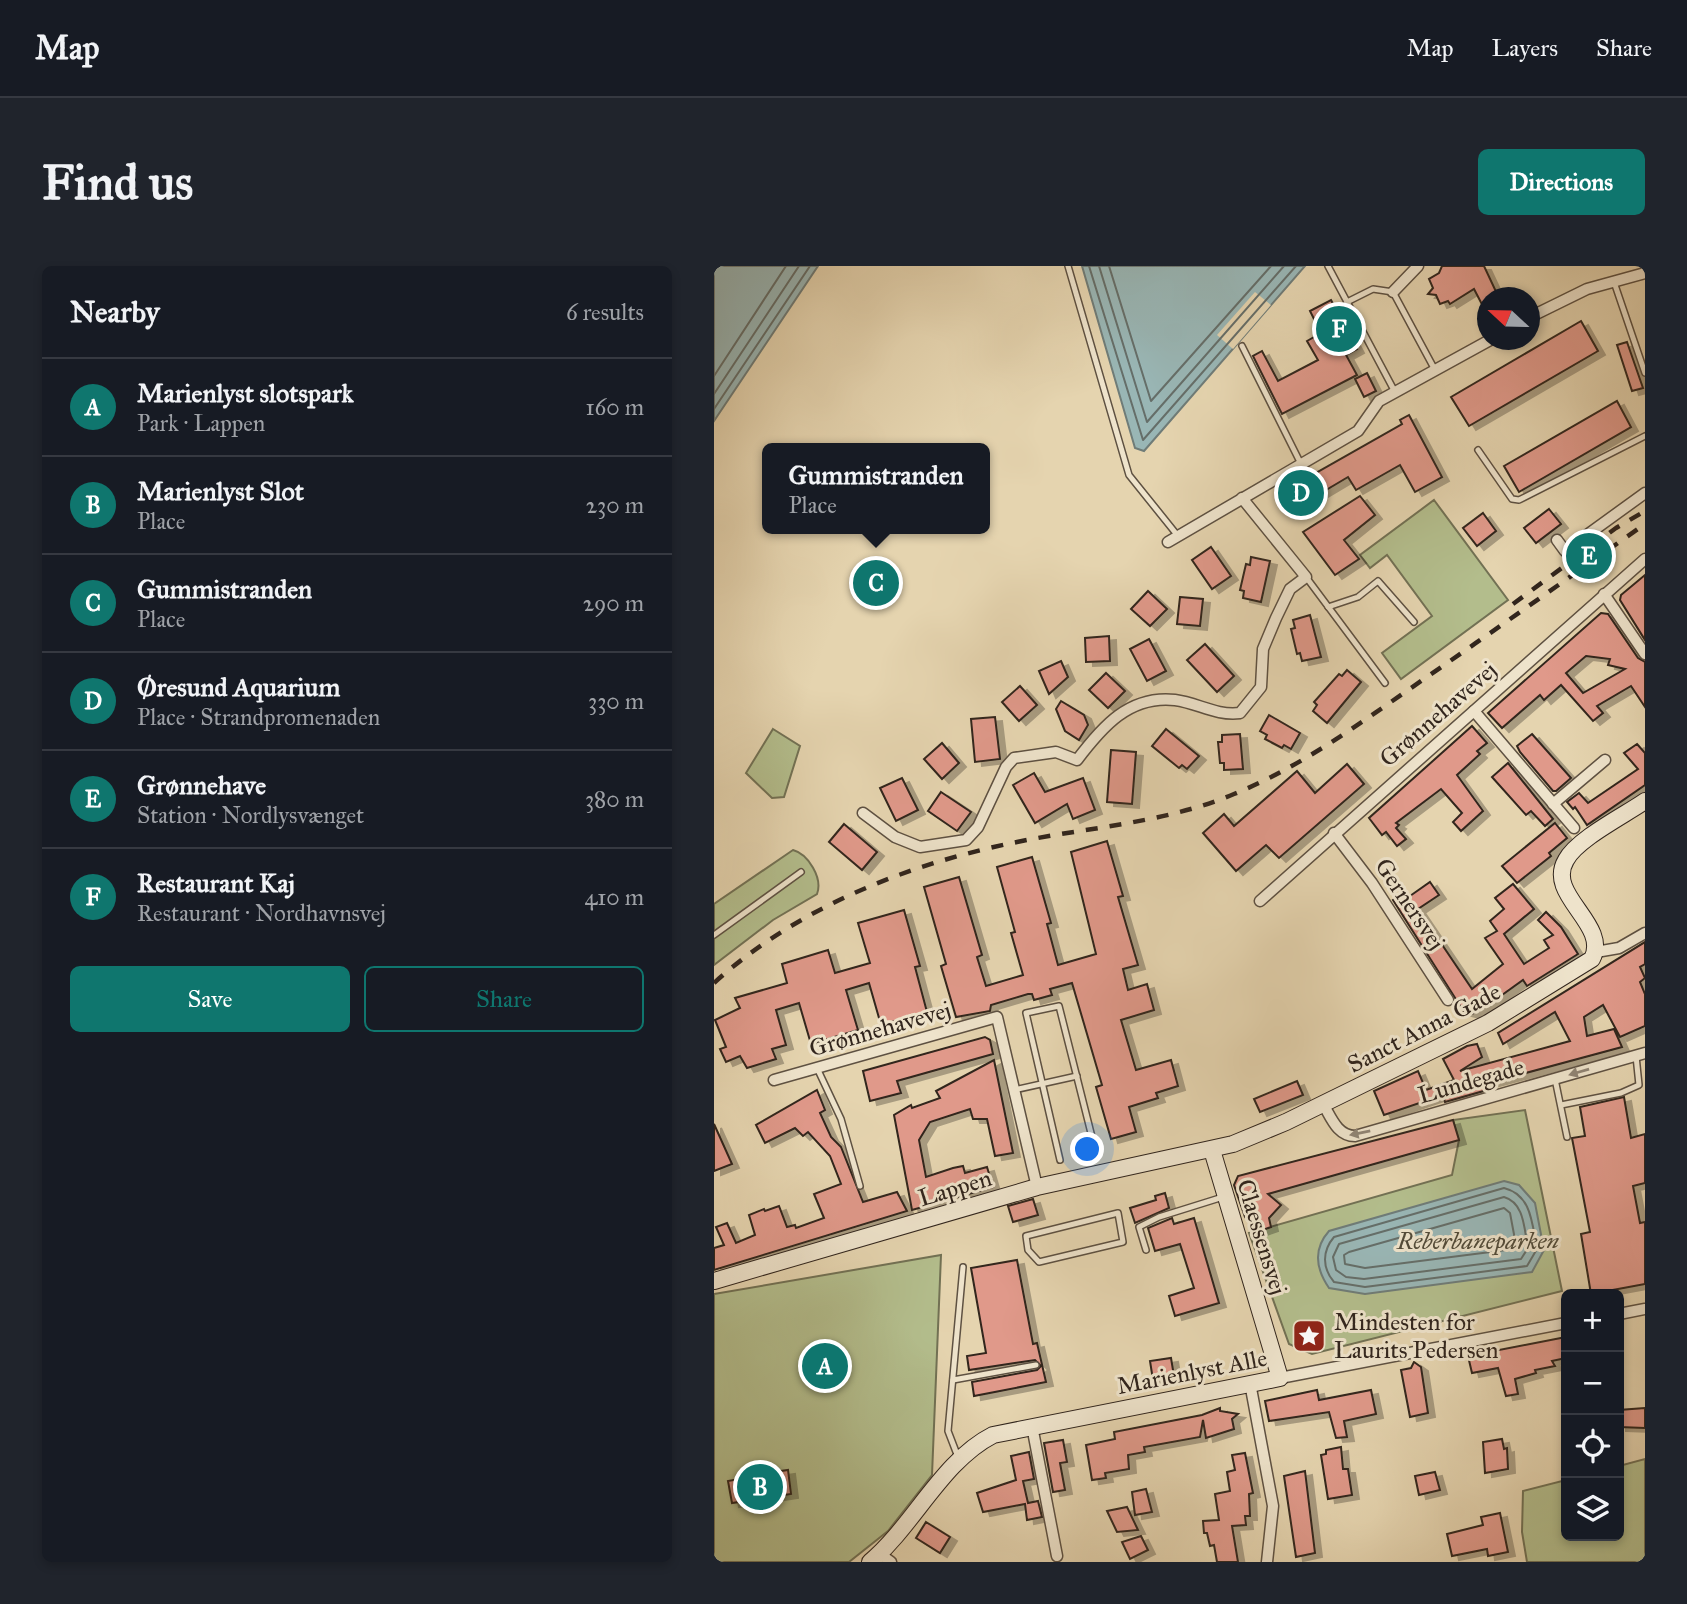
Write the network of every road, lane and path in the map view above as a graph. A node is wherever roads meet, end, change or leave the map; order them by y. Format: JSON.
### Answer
{"nodes":[{"id":1,"x":1068,"y":266,"type":"edge"},
{"id":2,"x":1328,"y":266,"type":"edge"},
{"id":3,"x":1418,"y":266,"type":"edge"},
{"id":4,"x":1645,"y":273,"type":"edge"},
{"id":5,"x":1614,"y":282,"type":"junction"},
{"id":6,"x":1393,"y":292,"type":"junction"},
{"id":7,"x":1348,"y":302,"type":"junction"},
{"id":8,"x":1540,"y":312,"type":"edge"},
{"id":9,"x":1242,"y":346,"type":"dead end"},
{"id":10,"x":1477,"y":347,"type":"edge"},
{"id":11,"x":1642,"y":353,"type":"edge"},
{"id":12,"x":1435,"y":370,"type":"junction"},
{"id":13,"x":1645,"y":373,"type":"edge"},
{"id":14,"x":1395,"y":392,"type":"junction"},
{"id":15,"x":1645,"y":436,"type":"edge"},
{"id":16,"x":1478,"y":450,"type":"dead end"},
{"id":17,"x":1301,"y":464,"type":"junction"},
{"id":18,"x":1645,"y":493,"type":"edge"},
{"id":19,"x":1242,"y":498,"type":"junction"},
{"id":20,"x":1173,"y":539,"type":"joint"},
{"id":21,"x":1557,"y":540,"type":"dead end"},
{"id":22,"x":1645,"y":559,"type":"edge"},
{"id":23,"x":1306,"y":577,"type":"junction"},
{"id":24,"x":1604,"y":594,"type":"junction"},
{"id":25,"x":1328,"y":607,"type":"junction"},
{"id":26,"x":1414,"y":622,"type":"dead end"},
{"id":27,"x":1645,"y":654,"type":"edge"},
{"id":28,"x":1385,"y":683,"type":"dead end"},
{"id":29,"x":1474,"y":711,"type":"junction"},
{"id":30,"x":1605,"y":760,"type":"dead end"},
{"id":31,"x":1645,"y":801,"type":"edge"},
{"id":32,"x":1553,"y":804,"type":"junction"},
{"id":33,"x":863,"y":813,"type":"dead end"},
{"id":34,"x":1574,"y":828,"type":"dead end"},
{"id":35,"x":1334,"y":833,"type":"junction"},
{"id":36,"x":801,"y":872,"type":"dead end"},
{"id":37,"x":1260,"y":901,"type":"dead end"},
{"id":38,"x":1645,"y":933,"type":"edge"},
{"id":39,"x":714,"y":935,"type":"edge"},
{"id":40,"x":1596,"y":952,"type":"junction"},
{"id":41,"x":1448,"y":1000,"type":"dead end"},
{"id":42,"x":1640,"y":1054,"type":"edge"},
{"id":43,"x":817,"y":1068,"type":"junction"},
{"id":44,"x":1077,"y":1076,"type":"junction"},
{"id":45,"x":1555,"y":1079,"type":"junction"},
{"id":46,"x":774,"y":1080,"type":"dead end"},
{"id":47,"x":1042,"y":1084,"type":"junction"},
{"id":48,"x":1014,"y":1090,"type":"junction"},
{"id":49,"x":1323,"y":1104,"type":"junction"},
{"id":50,"x":1561,"y":1105,"type":"junction"},
{"id":51,"x":1567,"y":1136,"type":"dead end"},
{"id":52,"x":1096,"y":1149,"type":"dead end"},
{"id":53,"x":1212,"y":1150,"type":"junction"},
{"id":54,"x":1060,"y":1160,"type":"dead end"},
{"id":55,"x":860,"y":1185,"type":"dead end"},
{"id":56,"x":1037,"y":1187,"type":"junction"},
{"id":57,"x":1226,"y":1196,"type":"junction"},
{"id":58,"x":1118,"y":1213,"type":"joint"},
{"id":59,"x":1146,"y":1250,"type":"dead end"},
{"id":60,"x":963,"y":1267,"type":"dead end"},
{"id":61,"x":714,"y":1281,"type":"edge"},
{"id":62,"x":1645,"y":1309,"type":"edge"},
{"id":63,"x":1624,"y":1313,"type":"edge"},
{"id":64,"x":1561,"y":1324,"type":"edge"},
{"id":65,"x":1036,"y":1364,"type":"dead end"},
{"id":66,"x":1280,"y":1378,"type":"junction"},
{"id":67,"x":953,"y":1380,"type":"junction"},
{"id":68,"x":1250,"y":1383,"type":"junction"},
{"id":69,"x":1032,"y":1426,"type":"junction"},
{"id":70,"x":959,"y":1460,"type":"junction"},
{"id":71,"x":1057,"y":1556,"type":"dead end"},
{"id":72,"x":880,"y":1559,"type":"edge"},
{"id":73,"x":1267,"y":1562,"type":"edge"}],
"edges":[{"from":1,"to":20,"type":"lane"},
{"from":2,"to":7,"type":"lane"},
{"from":3,"to":6,"type":"street"},
{"from":4,"to":5,"type":"street"},
{"from":5,"to":8,"type":"street"},
{"from":5,"to":11,"type":"lane"},
{"from":6,"to":7,"type":"lane"},
{"from":6,"to":12,"type":"lane"},
{"from":7,"to":14,"type":"lane"},
{"from":9,"to":17,"type":"lane"},
{"from":10,"to":12,"type":"street"},
{"from":11,"to":13,"type":"lane"},
{"from":12,"to":14,"type":"street"},
{"from":14,"to":17,"type":"street"},
{"from":15,"to":16,"type":"lane"},
{"from":17,"to":19,"type":"street"},
{"from":18,"to":21,"type":"street"},
{"from":19,"to":20,"type":"street"},
{"from":19,"to":23,"type":"street"},
{"from":22,"to":24,"type":"street","name":"Grønnehavevej"},
{"from":23,"to":25,"type":"lane"},
{"from":23,"to":33,"type":"street"},
{"from":24,"to":27,"type":"street"},
{"from":24,"to":29,"type":"street","name":"Grønnehavevej"},
{"from":25,"to":26,"type":"lane"},
{"from":25,"to":28,"type":"lane"},
{"from":29,"to":32,"type":"street"},
{"from":29,"to":35,"type":"street","name":"Grønnehavevej"},
{"from":30,"to":32,"type":"street"},
{"from":31,"to":40,"type":"main road"},
{"from":32,"to":34,"type":"street"},
{"from":35,"to":37,"type":"street","name":"Grønnehavevej"},
{"from":35,"to":41,"type":"street","name":"Gernersvej"},
{"from":36,"to":39,"type":"lane"},
{"from":38,"to":40,"type":"street","name":"Sanct Anna Gade"},
{"from":40,"to":49,"type":"main road","name":"Sanct Anna Gade"},
{"from":42,"to":45,"type":"street","name":"Lundegade","one_way":true},
{"from":42,"to":50,"type":"lane"},
{"from":43,"to":46,"type":"street","name":"Grønnehavevej"},
{"from":43,"to":48,"type":"street","name":"Grønnehavevej"},
{"from":43,"to":55,"type":"lane"},
{"from":44,"to":47,"type":"lane"},
{"from":44,"to":47,"type":"lane"},
{"from":44,"to":52,"type":"lane"},
{"from":45,"to":49,"type":"street","name":"Lundegade","one_way":true},
{"from":45,"to":50,"type":"lane"},
{"from":47,"to":48,"type":"lane"},
{"from":47,"to":54,"type":"lane"},
{"from":48,"to":56,"type":"street"},
{"from":49,"to":53,"type":"main road","name":"Sanct Anna Gade"},
{"from":50,"to":51,"type":"lane"},
{"from":53,"to":56,"type":"main road","name":"Lappen"},
{"from":53,"to":57,"type":"main road","name":"Claessensvej"},
{"from":56,"to":61,"type":"main road","name":"Lappen"},
{"from":57,"to":59,"type":"lane"},
{"from":57,"to":66,"type":"main road","name":"Claessensvej"},
{"from":58,"to":58,"type":"lane"},
{"from":60,"to":67,"type":"lane"},
{"from":62,"to":63,"type":"street"},
{"from":64,"to":66,"type":"street","name":"Marienlyst Alle"},
{"from":65,"to":67,"type":"lane"},
{"from":66,"to":68,"type":"main road","name":"Marienlyst Alle"},
{"from":67,"to":70,"type":"lane"},
{"from":68,"to":69,"type":"main road","name":"Marienlyst Alle"},
{"from":68,"to":73,"type":"street"},
{"from":69,"to":70,"type":"main road","name":"Marienlyst Alle"},
{"from":69,"to":71,"type":"street"},
{"from":70,"to":72,"type":"main road","name":"Marienlyst Alle"}]}
